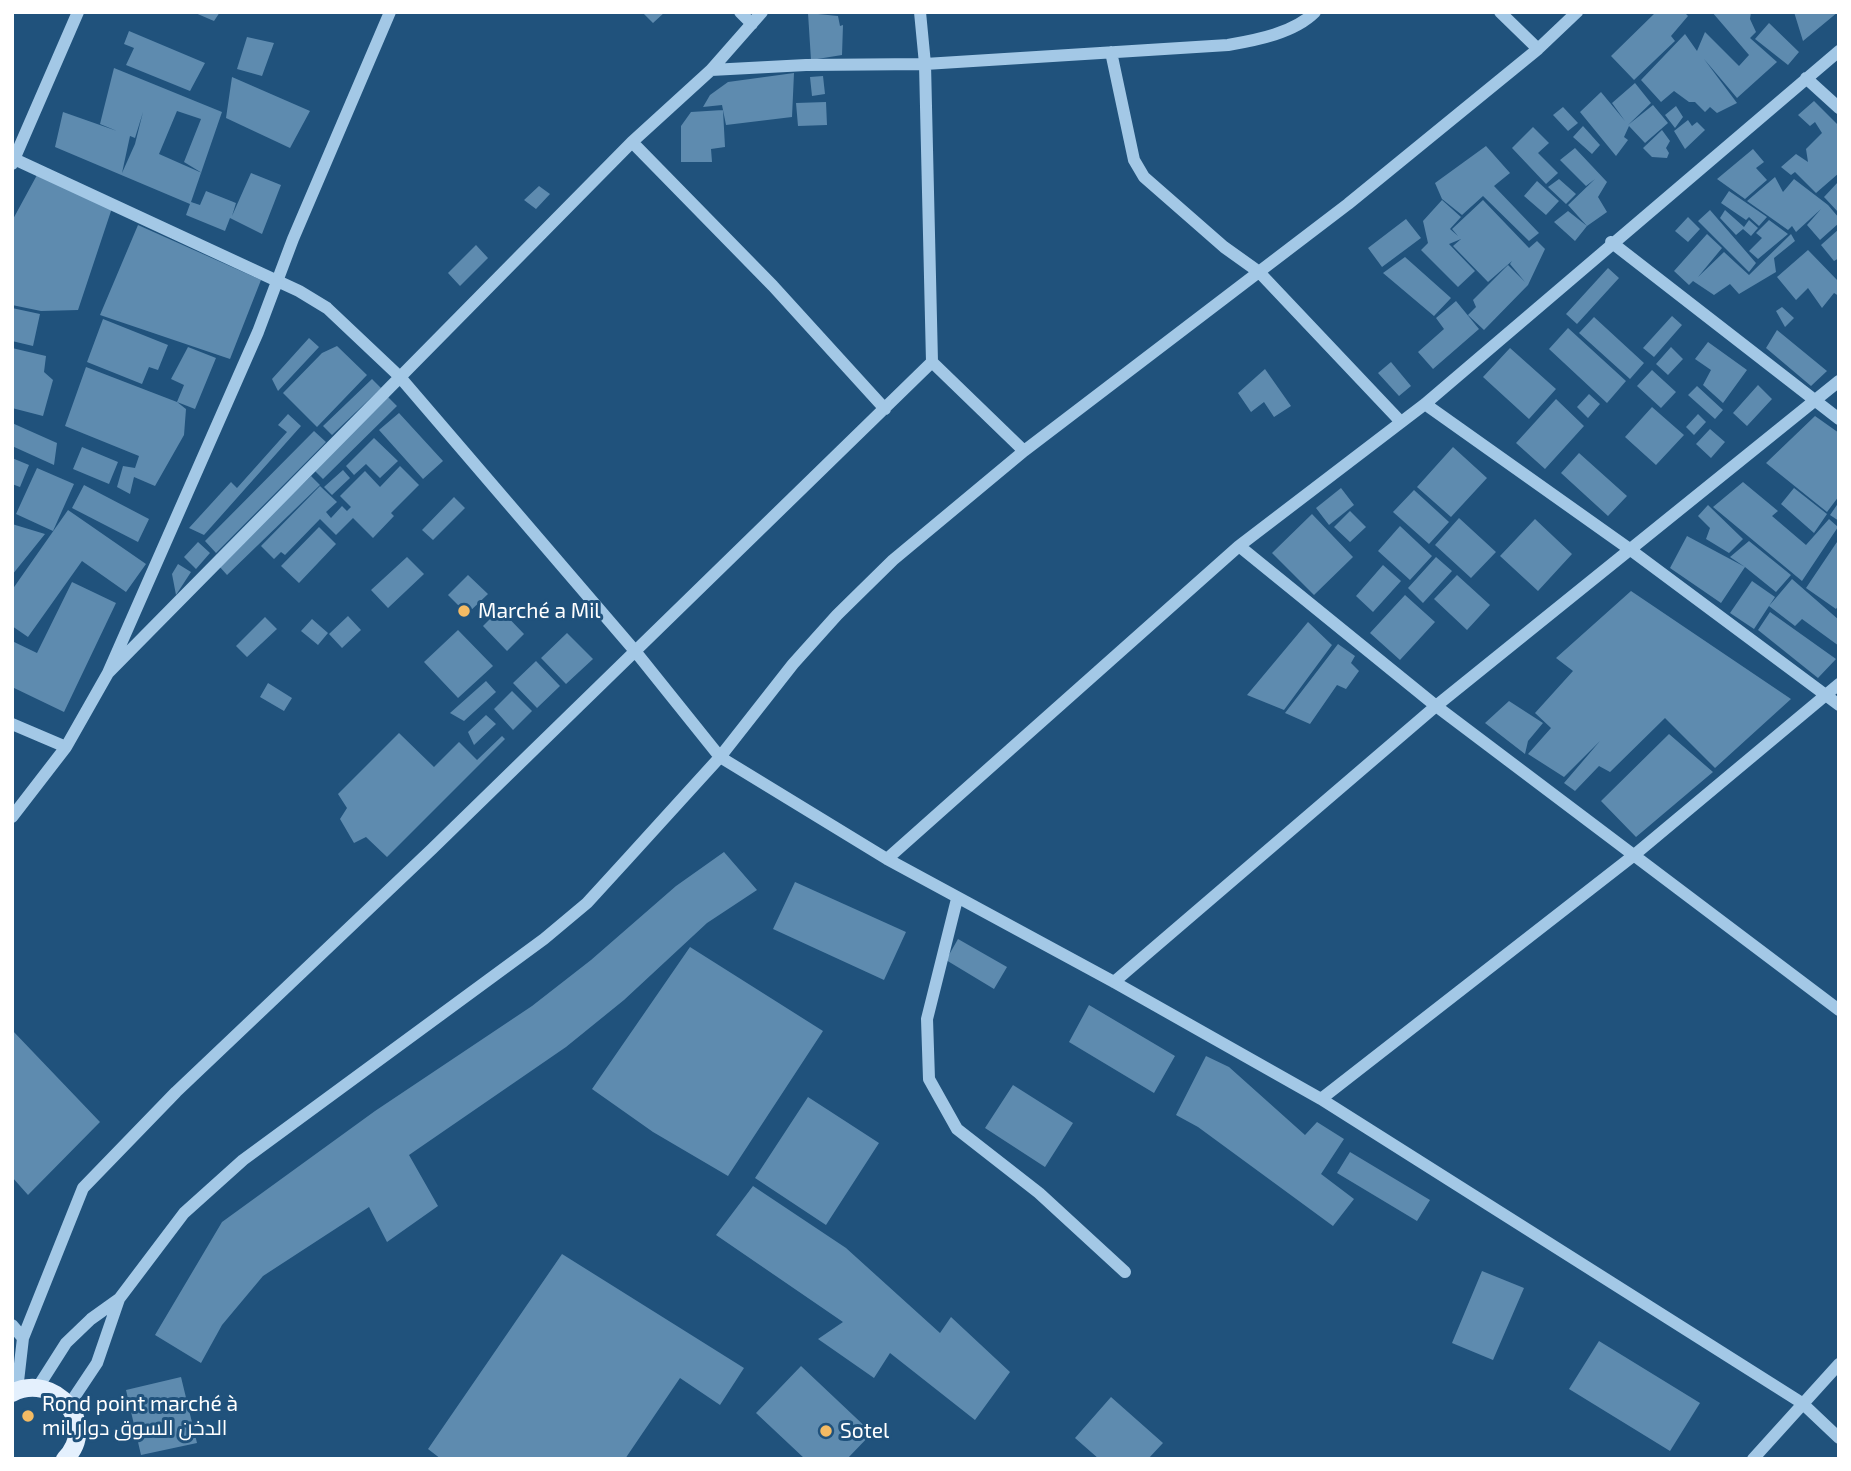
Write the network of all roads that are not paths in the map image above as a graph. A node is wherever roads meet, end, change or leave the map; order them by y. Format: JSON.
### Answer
{"nodes":[{"id":1,"x":78,"y":12,"type":"edge"},
{"id":2,"x":390,"y":12,"type":"edge"},
{"id":3,"x":740,"y":12,"type":"edge"},
{"id":4,"x":762,"y":12,"type":"edge"},
{"id":5,"x":920,"y":12,"type":"edge"},
{"id":6,"x":1315,"y":12,"type":"edge"},
{"id":7,"x":1500,"y":12,"type":"edge"},
{"id":8,"x":1577,"y":12,"type":"edge"},
{"id":9,"x":752,"y":24,"type":"junction"},
{"id":10,"x":1538,"y":49,"type":"junction"},
{"id":11,"x":1839,"y":51,"type":"edge"},
{"id":12,"x":1111,"y":52,"type":"junction"},
{"id":13,"x":925,"y":64,"type":"junction"},
{"id":14,"x":711,"y":70,"type":"junction"},
{"id":15,"x":1806,"y":78,"type":"junction"},
{"id":16,"x":1839,"y":108,"type":"edge"},
{"id":17,"x":632,"y":142,"type":"junction"},
{"id":18,"x":13,"y":161,"type":"edge"},
{"id":19,"x":1611,"y":242,"type":"junction"},
{"id":20,"x":1259,"y":272,"type":"junction"},
{"id":21,"x":277,"y":281,"type":"junction"},
{"id":22,"x":932,"y":362,"type":"junction"},
{"id":23,"x":399,"y":376,"type":"junction"},
{"id":24,"x":1839,"y":381,"type":"edge"},
{"id":25,"x":1815,"y":401,"type":"junction"},
{"id":26,"x":1424,"y":404,"type":"junction"},
{"id":27,"x":885,"y":409,"type":"junction"},
{"id":28,"x":1839,"y":419,"type":"edge"},
{"id":29,"x":1401,"y":422,"type":"junction"},
{"id":30,"x":1024,"y":451,"type":"junction"},
{"id":31,"x":1239,"y":546,"type":"junction"},
{"id":32,"x":1628,"y":548,"type":"junction"},
{"id":33,"x":635,"y":651,"type":"junction"},
{"id":34,"x":108,"y":673,"type":"junction"},
{"id":35,"x":1839,"y":684,"type":"edge"},
{"id":36,"x":1826,"y":695,"type":"junction"},
{"id":37,"x":1839,"y":705,"type":"edge"},
{"id":38,"x":1436,"y":706,"type":"junction"},
{"id":39,"x":12,"y":724,"type":"edge"},
{"id":40,"x":66,"y":747,"type":"junction"},
{"id":41,"x":720,"y":757,"type":"junction"},
{"id":42,"x":12,"y":817,"type":"edge"},
{"id":43,"x":1633,"y":856,"type":"junction"},
{"id":44,"x":887,"y":859,"type":"junction"},
{"id":45,"x":957,"y":899,"type":"junction"},
{"id":46,"x":1114,"y":982,"type":"junction"},
{"id":47,"x":1839,"y":1010,"type":"edge"},
{"id":48,"x":1321,"y":1099,"type":"junction"},
{"id":49,"x":1125,"y":1272,"type":"dead end"},
{"id":50,"x":119,"y":1299,"type":"junction"},
{"id":51,"x":12,"y":1325,"type":"edge"},
{"id":52,"x":23,"y":1338,"type":"junction"},
{"id":53,"x":1839,"y":1364,"type":"edge"},
{"id":54,"x":38,"y":1387,"type":"junction"},
{"id":55,"x":15,"y":1392,"type":"edge"},
{"id":56,"x":1802,"y":1404,"type":"junction"},
{"id":57,"x":69,"y":1405,"type":"junction"},
{"id":58,"x":1839,"y":1437,"type":"edge"},
{"id":59,"x":70,"y":1452,"type":"edge"},
{"id":60,"x":88,"y":1459,"type":"edge"},
{"id":61,"x":1753,"y":1459,"type":"edge"}],
"edges":[{"from":1,"to":18,"type":"street"},
{"from":2,"to":21,"type":"street"},
{"from":3,"to":9,"type":"street"},
{"from":4,"to":9,"type":"street"},
{"from":5,"to":13,"type":"street"},
{"from":6,"to":12,"type":"street"},
{"from":7,"to":10,"type":"street"},
{"from":8,"to":10,"type":"street"},
{"from":9,"to":14,"type":"street"},
{"from":10,"to":20,"type":"street"},
{"from":11,"to":15,"type":"street"},
{"from":12,"to":13,"type":"street"},
{"from":12,"to":20,"type":"street"},
{"from":13,"to":14,"type":"street"},
{"from":13,"to":22,"type":"street"},
{"from":14,"to":17,"type":"street"},
{"from":15,"to":16,"type":"street"},
{"from":15,"to":19,"type":"street"},
{"from":17,"to":23,"type":"street"},
{"from":17,"to":27,"type":"street"},
{"from":18,"to":21,"type":"street"},
{"from":19,"to":25,"type":"street"},
{"from":19,"to":26,"type":"street"},
{"from":20,"to":29,"type":"street"},
{"from":20,"to":30,"type":"street"},
{"from":21,"to":23,"type":"street"},
{"from":21,"to":34,"type":"street"},
{"from":22,"to":27,"type":"street"},
{"from":22,"to":30,"type":"street"},
{"from":23,"to":33,"type":"street"},
{"from":23,"to":34,"type":"street"},
{"from":24,"to":25,"type":"street"},
{"from":25,"to":28,"type":"street"},
{"from":25,"to":32,"type":"street"},
{"from":26,"to":29,"type":"street"},
{"from":26,"to":32,"type":"street"},
{"from":27,"to":33,"type":"street"},
{"from":29,"to":31,"type":"street"},
{"from":30,"to":41,"type":"street"},
{"from":31,"to":38,"type":"street"},
{"from":31,"to":44,"type":"street"},
{"from":32,"to":36,"type":"street"},
{"from":32,"to":38,"type":"street"},
{"from":33,"to":41,"type":"street"},
{"from":33,"to":52,"type":"street"},
{"from":34,"to":40,"type":"street"},
{"from":35,"to":36,"type":"street"},
{"from":36,"to":37,"type":"street"},
{"from":36,"to":43,"type":"street"},
{"from":38,"to":43,"type":"street"},
{"from":38,"to":46,"type":"street"},
{"from":39,"to":40,"type":"street"},
{"from":40,"to":42,"type":"street"},
{"from":41,"to":44,"type":"street"},
{"from":41,"to":50,"type":"street"},
{"from":43,"to":47,"type":"street"},
{"from":43,"to":48,"type":"street"},
{"from":44,"to":45,"type":"street"},
{"from":45,"to":46,"type":"street"},
{"from":45,"to":49,"type":"street"},
{"from":46,"to":48,"type":"street"},
{"from":48,"to":56,"type":"street"},
{"from":50,"to":54,"type":"street"},
{"from":50,"to":57,"type":"street"},
{"from":51,"to":52,"type":"street"},
{"from":52,"to":55,"type":"street"},
{"from":53,"to":56,"type":"street"},
{"from":54,"to":55,"type":"main road"},
{"from":54,"to":57,"type":"main road"},
{"from":56,"to":58,"type":"street"},
{"from":56,"to":61,"type":"street"},
{"from":57,"to":59,"type":"main road"},
{"from":59,"to":60,"type":"main road"}]}
